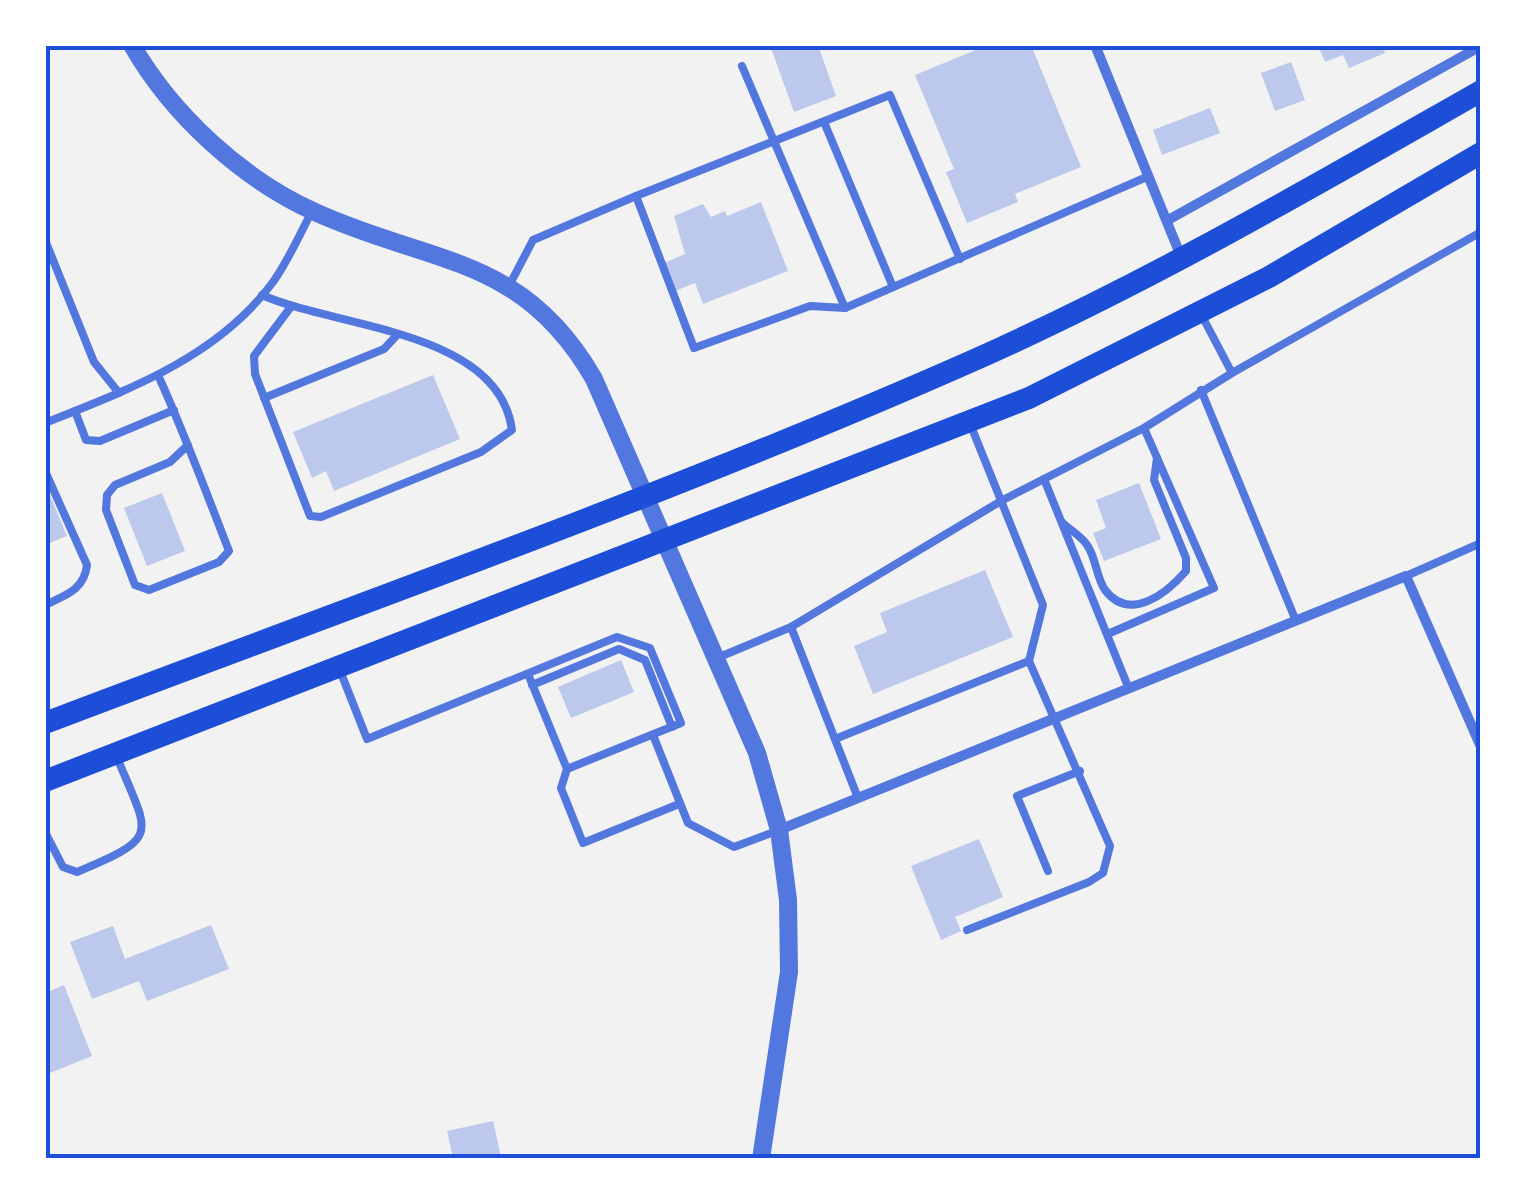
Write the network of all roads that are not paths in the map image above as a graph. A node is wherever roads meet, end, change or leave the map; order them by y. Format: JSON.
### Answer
{"nodes":[{"id":1,"x":132,"y":45,"type":"edge"},
{"id":2,"x":1095,"y":45,"type":"edge"},
{"id":3,"x":1481,"y":46,"type":"edge"},
{"id":4,"x":742,"y":66,"type":"dead end"},
{"id":5,"x":1481,"y":91,"type":"edge"},
{"id":6,"x":824,"y":122,"type":"junction"},
{"id":7,"x":772,"y":142,"type":"junction"},
{"id":8,"x":1481,"y":153,"type":"edge"},
{"id":9,"x":1149,"y":176,"type":"junction"},
{"id":10,"x":636,"y":196,"type":"junction"},
{"id":11,"x":312,"y":211,"type":"junction"},
{"id":12,"x":1168,"y":220,"type":"junction"},
{"id":13,"x":1481,"y":232,"type":"edge"},
{"id":14,"x":45,"y":240,"type":"edge"},
{"id":15,"x":960,"y":259,"type":"junction"},
{"id":16,"x":1182,"y":260,"type":"junction"},
{"id":17,"x":509,"y":286,"type":"junction"},
{"id":18,"x":893,"y":287,"type":"junction"},
{"id":19,"x":262,"y":295,"type":"junction"},
{"id":20,"x":290,"y":308,"type":"junction"},
{"id":21,"x":845,"y":308,"type":"junction"},
{"id":22,"x":1200,"y":312,"type":"junction"},
{"id":23,"x":396,"y":335,"type":"junction"},
{"id":24,"x":1232,"y":373,"type":"junction"},
{"id":25,"x":158,"y":375,"type":"junction"},
{"id":26,"x":1201,"y":390,"type":"junction"},
{"id":27,"x":119,"y":393,"type":"junction"},
{"id":28,"x":264,"y":398,"type":"junction"},
{"id":29,"x":174,"y":410,"type":"junction"},
{"id":30,"x":75,"y":411,"type":"junction"},
{"id":31,"x":970,"y":422,"type":"junction"},
{"id":32,"x":45,"y":423,"type":"edge"},
{"id":33,"x":1144,"y":428,"type":"junction"},
{"id":34,"x":188,"y":445,"type":"junction"},
{"id":35,"x":1157,"y":458,"type":"junction"},
{"id":36,"x":45,"y":470,"type":"edge"},
{"id":37,"x":1044,"y":479,"type":"junction"},
{"id":38,"x":645,"y":495,"type":"junction"},
{"id":39,"x":1001,"y":502,"type":"junction"},
{"id":40,"x":1063,"y":524,"type":"junction"},
{"id":41,"x":663,"y":541,"type":"junction"},
{"id":42,"x":1481,"y":543,"type":"edge"},
{"id":43,"x":1406,"y":576,"type":"junction"},
{"id":44,"x":45,"y":605,"type":"edge"},
{"id":45,"x":1296,"y":621,"type":"junction"},
{"id":46,"x":791,"y":626,"type":"junction"},
{"id":47,"x":1110,"y":633,"type":"junction"},
{"id":48,"x":717,"y":658,"type":"junction"},
{"id":49,"x":1029,"y":661,"type":"junction"},
{"id":50,"x":338,"y":664,"type":"junction"},
{"id":51,"x":528,"y":674,"type":"junction"},
{"id":52,"x":532,"y":685,"type":"junction"},
{"id":53,"x":1129,"y":689,"type":"junction"},
{"id":54,"x":1057,"y":718,"type":"junction"},
{"id":55,"x":45,"y":723,"type":"edge"},
{"id":56,"x":672,"y":727,"type":"junction"},
{"id":57,"x":653,"y":736,"type":"junction"},
{"id":58,"x":835,"y":739,"type":"junction"},
{"id":59,"x":1481,"y":745,"type":"edge"},
{"id":60,"x":116,"y":754,"type":"junction"},
{"id":61,"x":567,"y":769,"type":"junction"},
{"id":62,"x":1080,"y":771,"type":"junction"},
{"id":63,"x":45,"y":781,"type":"edge"},
{"id":64,"x":858,"y":798,"type":"junction"},
{"id":65,"x":679,"y":804,"type":"junction"},
{"id":66,"x":778,"y":830,"type":"junction"},
{"id":67,"x":45,"y":832,"type":"edge"},
{"id":68,"x":1048,"y":871,"type":"dead end"},
{"id":69,"x":968,"y":930,"type":"dead end"},
{"id":70,"x":761,"y":1159,"type":"edge"}],
"edges":[{"from":1,"to":11,"type":"street"},
{"from":2,"to":9,"type":"street"},
{"from":3,"to":12,"type":"street"},
{"from":4,"to":7,"type":"lane"},
{"from":5,"to":16,"type":"main road"},
{"from":6,"to":7,"type":"lane"},
{"from":6,"to":15,"type":"lane"},
{"from":6,"to":18,"type":"lane"},
{"from":7,"to":10,"type":"lane"},
{"from":7,"to":21,"type":"lane"},
{"from":8,"to":22,"type":"main road"},
{"from":9,"to":12,"type":"street"},
{"from":9,"to":15,"type":"lane"},
{"from":10,"to":17,"type":"lane"},
{"from":10,"to":21,"type":"lane"},
{"from":11,"to":17,"type":"street"},
{"from":11,"to":19,"type":"lane"},
{"from":12,"to":16,"type":"street"},
{"from":13,"to":24,"type":"lane"},
{"from":14,"to":27,"type":"lane"},
{"from":15,"to":18,"type":"lane"},
{"from":16,"to":38,"type":"main road"},
{"from":17,"to":38,"type":"street"},
{"from":18,"to":21,"type":"lane"},
{"from":19,"to":20,"type":"lane"},
{"from":19,"to":25,"type":"lane"},
{"from":20,"to":23,"type":"lane"},
{"from":20,"to":28,"type":"lane"},
{"from":22,"to":24,"type":"lane"},
{"from":22,"to":31,"type":"main road"},
{"from":23,"to":28,"type":"lane"},
{"from":23,"to":28,"type":"lane"},
{"from":24,"to":26,"type":"lane"},
{"from":25,"to":27,"type":"lane"},
{"from":25,"to":29,"type":"lane"},
{"from":26,"to":33,"type":"lane"},
{"from":26,"to":45,"type":"lane"},
{"from":27,"to":30,"type":"lane"},
{"from":29,"to":30,"type":"lane"},
{"from":29,"to":34,"type":"lane"},
{"from":30,"to":32,"type":"lane"},
{"from":31,"to":39,"type":"lane"},
{"from":31,"to":41,"type":"main road"},
{"from":33,"to":35,"type":"lane"},
{"from":33,"to":37,"type":"lane"},
{"from":34,"to":34,"type":"lane"},
{"from":35,"to":40,"type":"lane"},
{"from":35,"to":47,"type":"lane"},
{"from":36,"to":44,"type":"lane"},
{"from":37,"to":39,"type":"lane"},
{"from":37,"to":40,"type":"lane"},
{"from":38,"to":41,"type":"street"},
{"from":38,"to":55,"type":"main road"},
{"from":39,"to":46,"type":"lane"},
{"from":39,"to":49,"type":"lane"},
{"from":40,"to":47,"type":"lane"},
{"from":41,"to":48,"type":"street"},
{"from":41,"to":50,"type":"main road"},
{"from":42,"to":43,"type":"lane"},
{"from":43,"to":45,"type":"street"},
{"from":43,"to":59,"type":"street"},
{"from":45,"to":53,"type":"street"},
{"from":46,"to":48,"type":"lane"},
{"from":46,"to":58,"type":"lane"},
{"from":47,"to":53,"type":"lane"},
{"from":48,"to":66,"type":"street"},
{"from":49,"to":54,"type":"lane"},
{"from":49,"to":58,"type":"lane"},
{"from":50,"to":51,"type":"lane"},
{"from":50,"to":60,"type":"main road"},
{"from":51,"to":52,"type":"lane"},
{"from":51,"to":56,"type":"lane"},
{"from":52,"to":56,"type":"lane"},
{"from":52,"to":61,"type":"lane"},
{"from":53,"to":54,"type":"street"},
{"from":54,"to":62,"type":"lane"},
{"from":54,"to":64,"type":"street"},
{"from":56,"to":57,"type":"lane"},
{"from":57,"to":61,"type":"lane"},
{"from":57,"to":65,"type":"lane"},
{"from":58,"to":64,"type":"lane"},
{"from":60,"to":63,"type":"main road"},
{"from":60,"to":67,"type":"lane"},
{"from":61,"to":65,"type":"lane"},
{"from":62,"to":68,"type":"lane"},
{"from":62,"to":69,"type":"lane"},
{"from":64,"to":66,"type":"street"},
{"from":65,"to":66,"type":"lane"},
{"from":66,"to":70,"type":"street"}]}
